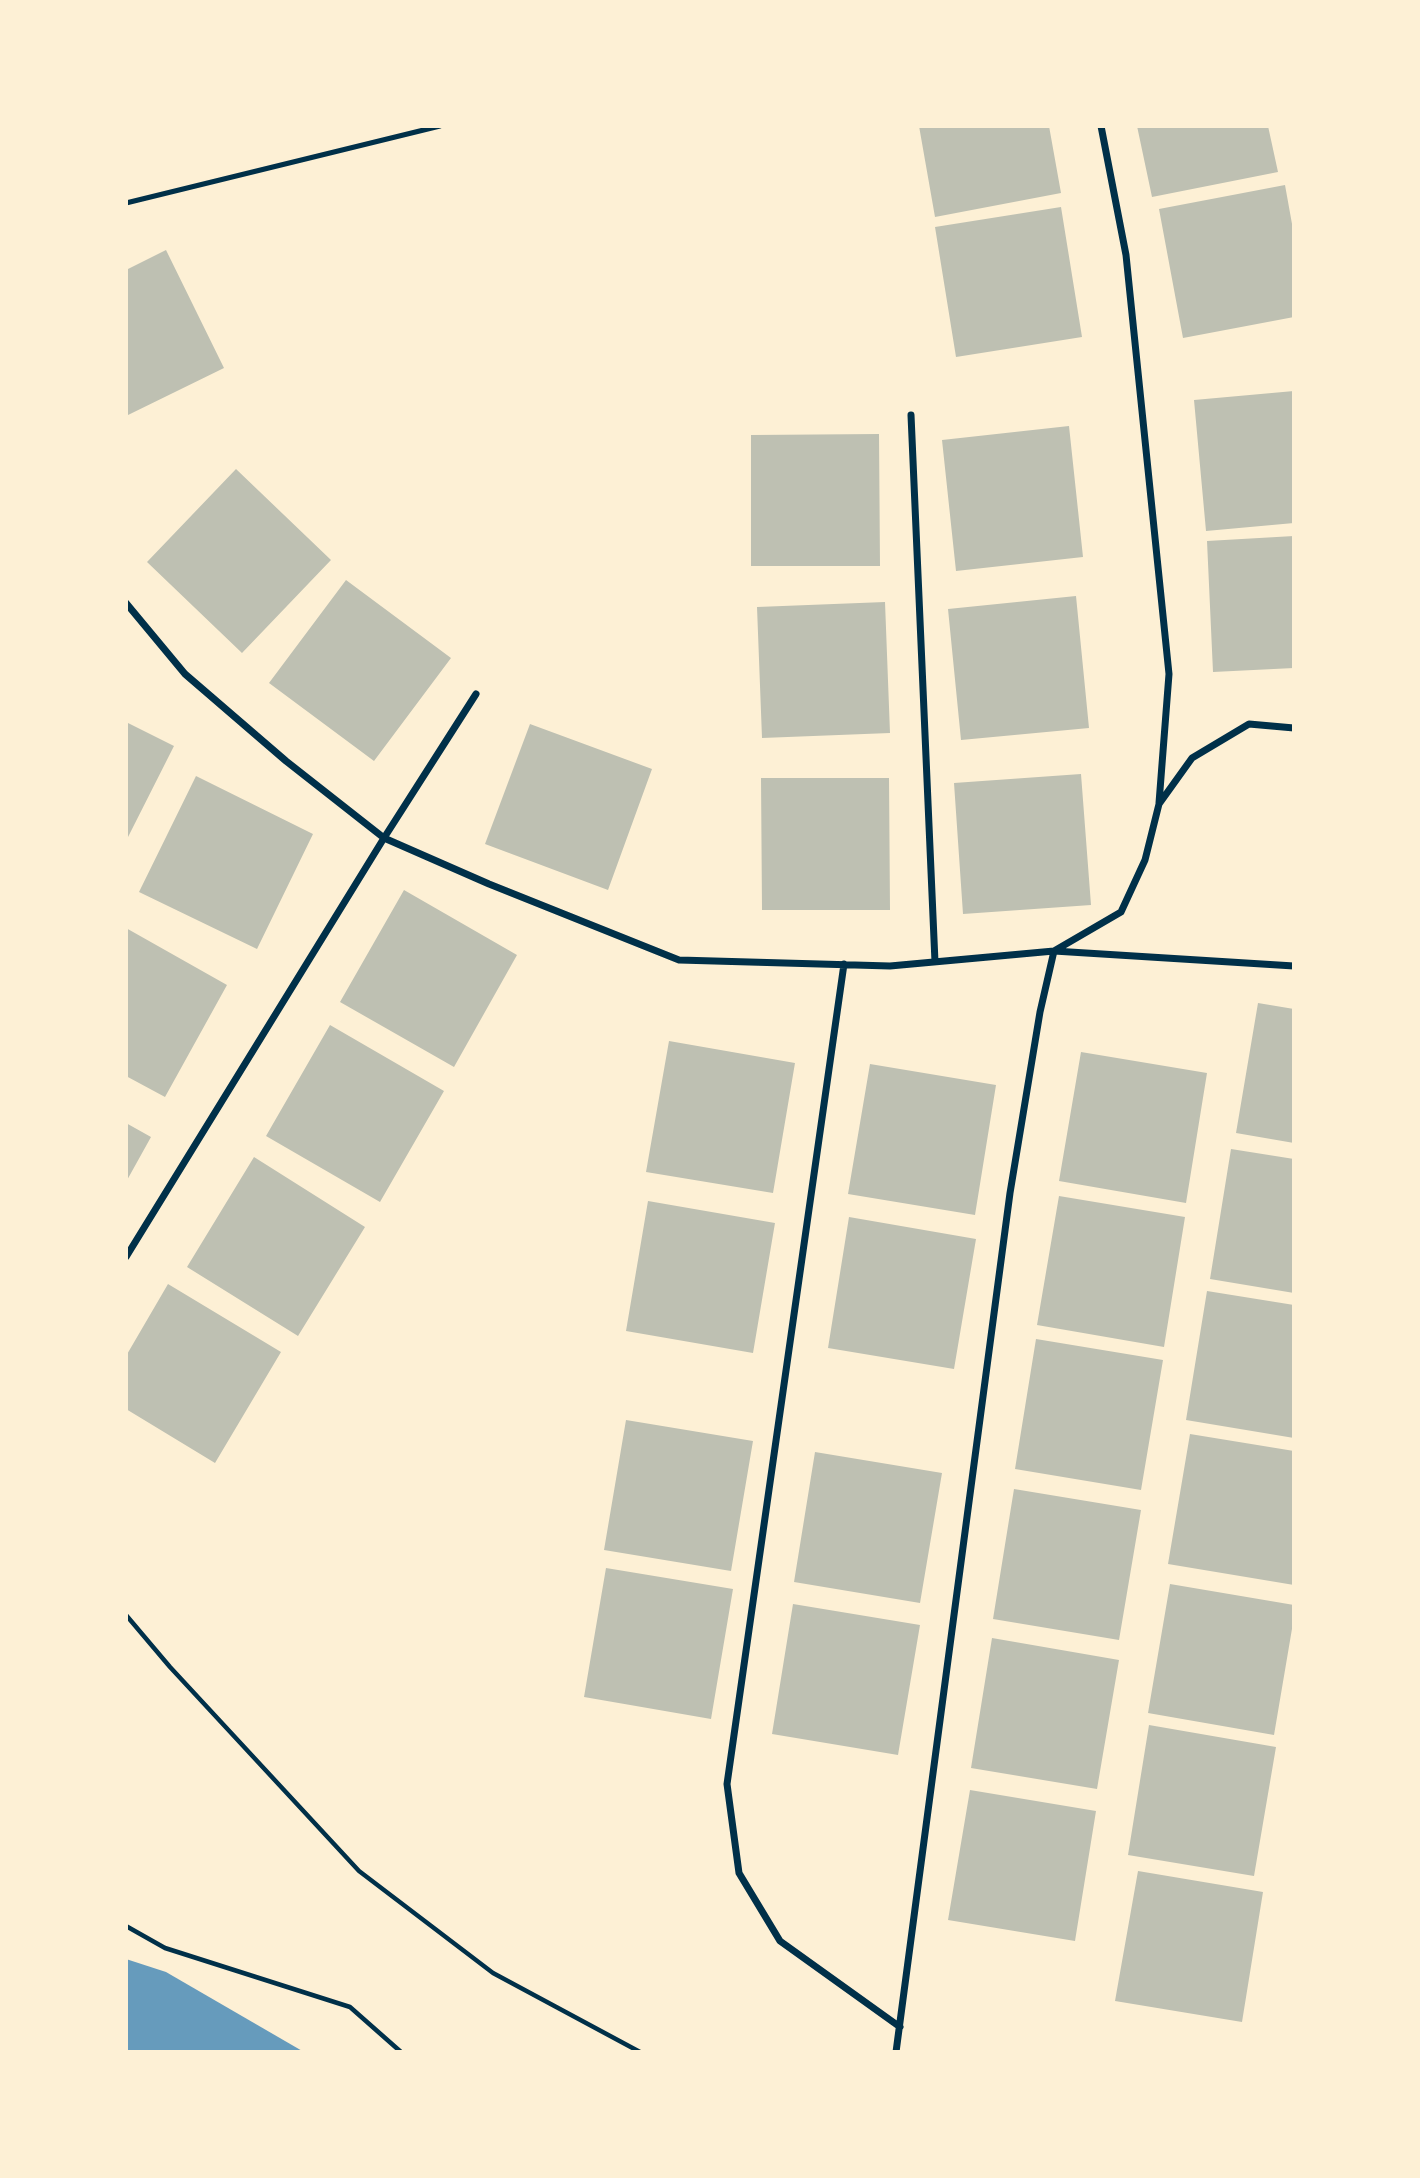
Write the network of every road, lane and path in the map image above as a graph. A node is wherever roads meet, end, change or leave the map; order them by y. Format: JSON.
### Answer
{"nodes":[{"id":1,"x":440,"y":126,"type":"edge"},
{"id":2,"x":1101,"y":126,"type":"edge"},
{"id":3,"x":126,"y":202,"type":"edge"},
{"id":4,"x":911,"y":415,"type":"dead end"},
{"id":5,"x":126,"y":603,"type":"edge"},
{"id":6,"x":476,"y":694,"type":"dead end"},
{"id":7,"x":1294,"y":728,"type":"edge"},
{"id":8,"x":1159,"y":804,"type":"junction"},
{"id":9,"x":384,"y":838,"type":"junction"},
{"id":10,"x":1054,"y":951,"type":"junction"},
{"id":11,"x":935,"y":962,"type":"junction"},
{"id":12,"x":844,"y":964,"type":"junction"},
{"id":13,"x":1294,"y":966,"type":"edge"},
{"id":14,"x":126,"y":1257,"type":"edge"},
{"id":15,"x":126,"y":1615,"type":"edge"},
{"id":16,"x":126,"y":1926,"type":"edge"},
{"id":17,"x":900,"y":2027,"type":"junction"},
{"id":18,"x":401,"y":2052,"type":"edge"},
{"id":19,"x":640,"y":2052,"type":"edge"},
{"id":20,"x":896,"y":2052,"type":"edge"}],
"edges":[{"from":1,"to":3,"type":"lane"},
{"from":2,"to":8,"type":"street"},
{"from":4,"to":11,"type":"street"},
{"from":5,"to":9,"type":"street"},
{"from":6,"to":9,"type":"street"},
{"from":7,"to":8,"type":"street"},
{"from":8,"to":10,"type":"street"},
{"from":9,"to":12,"type":"street"},
{"from":9,"to":14,"type":"street"},
{"from":10,"to":11,"type":"street"},
{"from":10,"to":13,"type":"street"},
{"from":10,"to":17,"type":"street"},
{"from":11,"to":12,"type":"street"},
{"from":12,"to":17,"type":"street"},
{"from":15,"to":19,"type":"path"},
{"from":16,"to":18,"type":"path"},
{"from":17,"to":20,"type":"street"}]}
